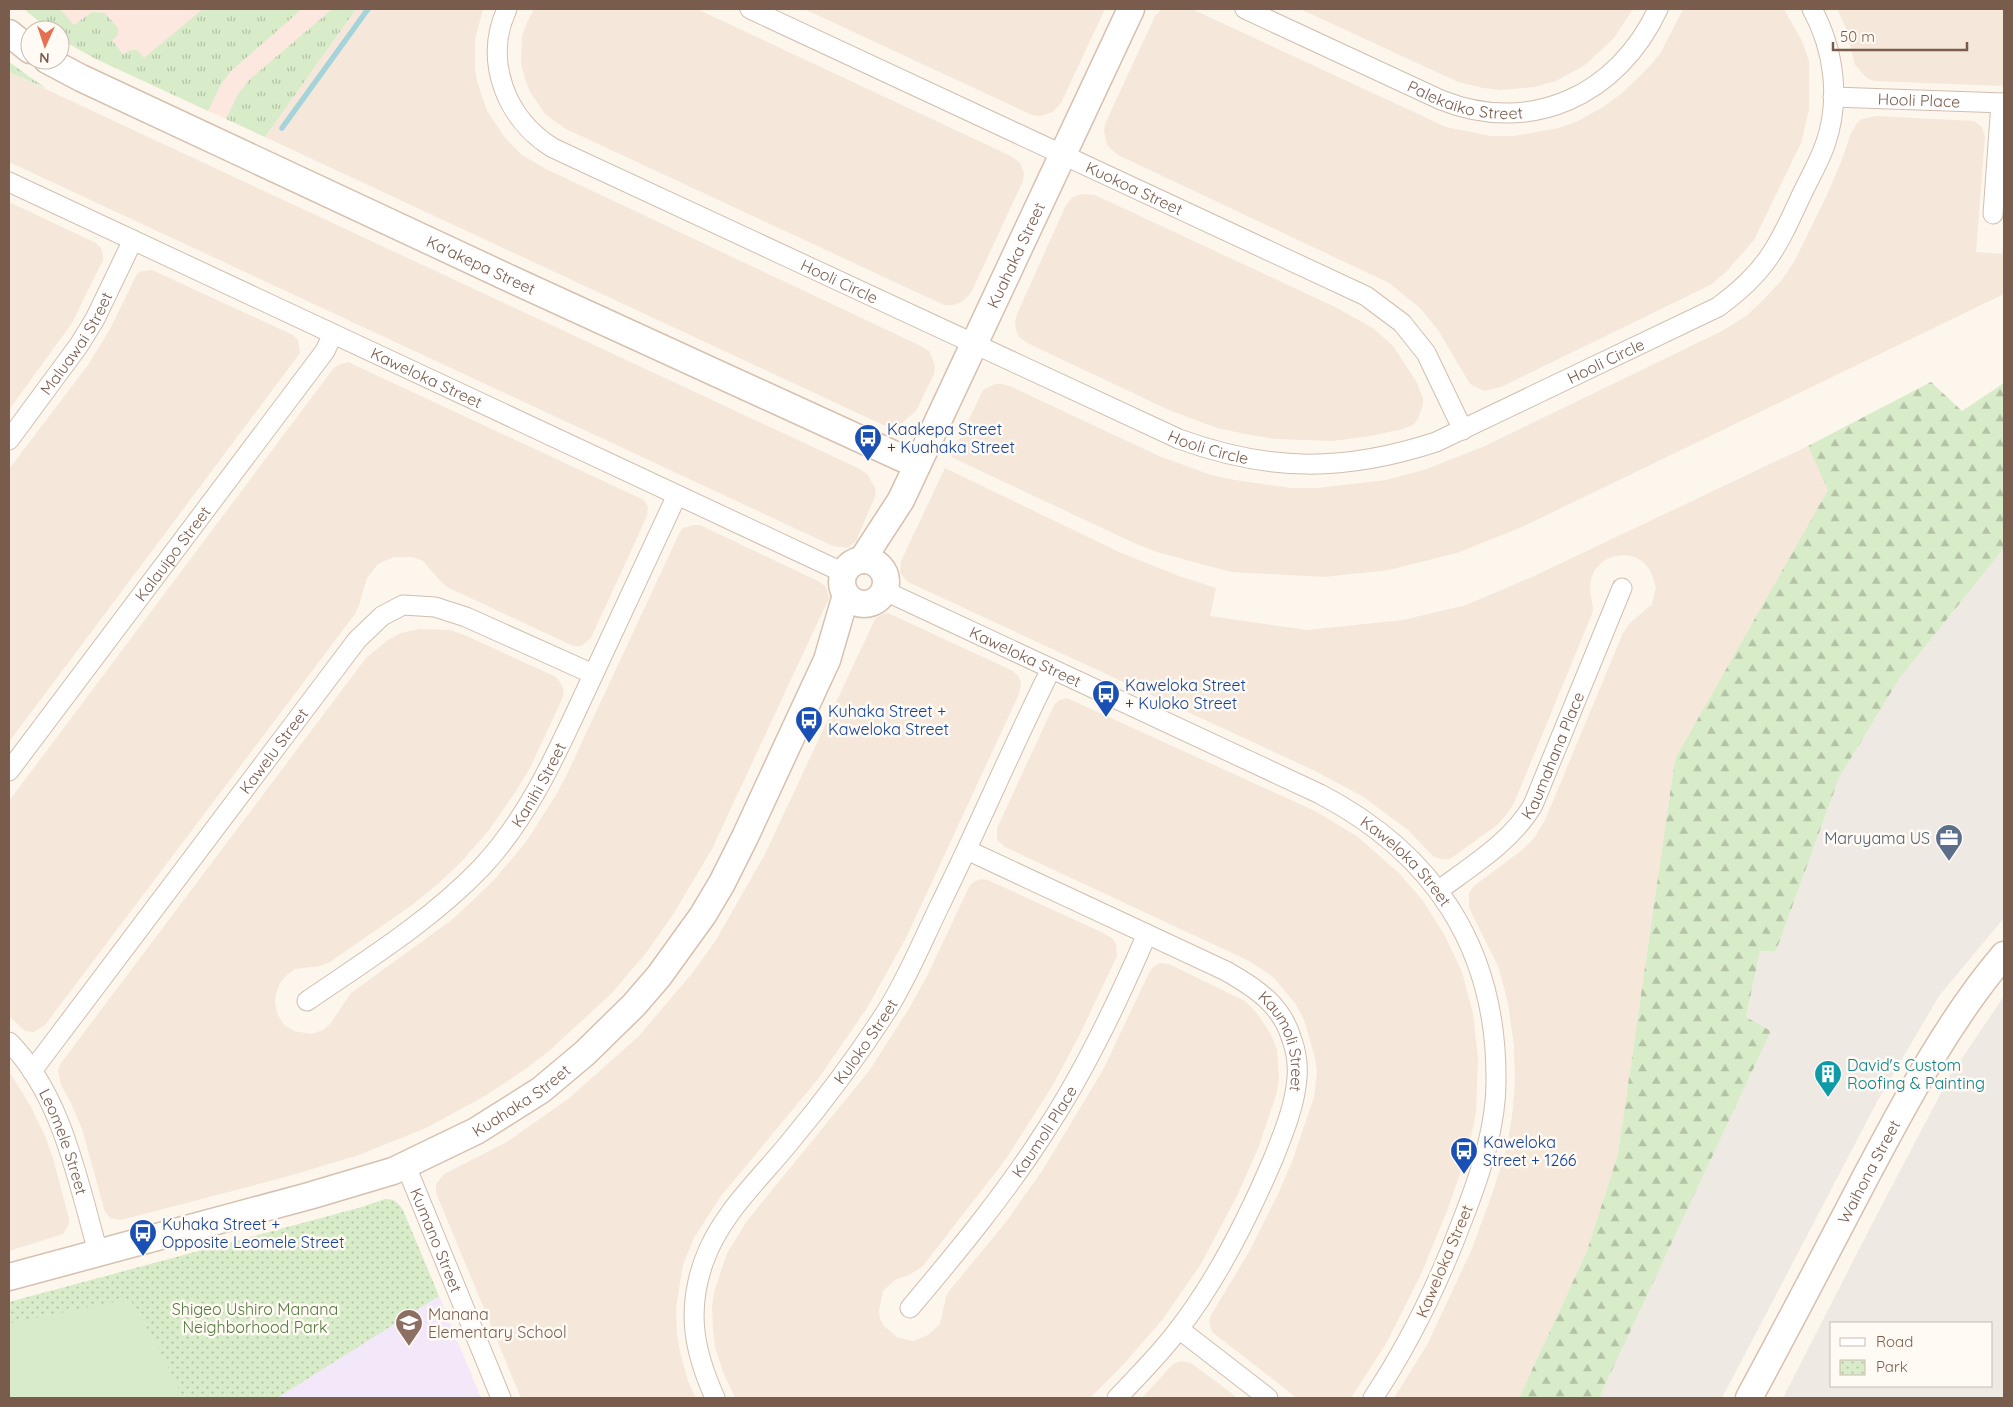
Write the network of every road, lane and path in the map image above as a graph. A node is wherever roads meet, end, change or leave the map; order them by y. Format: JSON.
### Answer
{"nodes":[{"id":1,"x":507,"y":9,"type":"edge"},
{"id":2,"x":750,"y":9,"type":"edge"},
{"id":3,"x":1132,"y":9,"type":"edge"},
{"id":4,"x":1246,"y":9,"type":"edge"},
{"id":5,"x":1658,"y":9,"type":"edge"},
{"id":6,"x":1812,"y":9,"type":"edge"},
{"id":7,"x":9,"y":33,"type":"edge"},
{"id":8,"x":20,"y":42,"type":"edge"},
{"id":9,"x":66,"y":70,"type":"edge"},
{"id":10,"x":1833,"y":97,"type":"junction"},
{"id":11,"x":2002,"y":103,"type":"edge"},
{"id":12,"x":1063,"y":155,"type":"junction"},
{"id":13,"x":9,"y":182,"type":"edge"},
{"id":14,"x":1993,"y":214,"type":"dead end"},
{"id":15,"x":133,"y":240,"type":"junction"},
{"id":16,"x":333,"y":334,"type":"junction"},
{"id":17,"x":974,"y":344,"type":"junction"},
{"id":18,"x":1463,"y":430,"type":"junction"},
{"id":19,"x":9,"y":440,"type":"edge"},
{"id":20,"x":917,"y":466,"type":"junction"},
{"id":21,"x":678,"y":494,"type":"junction"},
{"id":22,"x":864,"y":582,"type":"junction"},
{"id":23,"x":1622,"y":588,"type":"dead end"},
{"id":24,"x":1052,"y":669,"type":"junction"},
{"id":25,"x":593,"y":674,"type":"junction"},
{"id":26,"x":9,"y":771,"type":"edge"},
{"id":27,"x":967,"y":850,"type":"junction"},
{"id":28,"x":1439,"y":890,"type":"junction"},
{"id":29,"x":1147,"y":934,"type":"junction"},
{"id":30,"x":2004,"y":955,"type":"edge"},
{"id":31,"x":307,"y":1001,"type":"dead end"},
{"id":32,"x":9,"y":1042,"type":"edge"},
{"id":33,"x":32,"y":1071,"type":"junction"},
{"id":34,"x":406,"y":1166,"type":"junction"},
{"id":35,"x":98,"y":1252,"type":"junction"},
{"id":36,"x":9,"y":1277,"type":"edge"},
{"id":37,"x":910,"y":1308,"type":"dead end"},
{"id":38,"x":1179,"y":1329,"type":"junction"},
{"id":39,"x":501,"y":1398,"type":"edge"},
{"id":40,"x":715,"y":1398,"type":"edge"},
{"id":41,"x":1117,"y":1398,"type":"edge"},
{"id":42,"x":1268,"y":1398,"type":"edge"},
{"id":43,"x":1373,"y":1398,"type":"edge"},
{"id":44,"x":1749,"y":1398,"type":"edge"}],
"edges":[{"from":1,"to":17,"type":"street","name":"Hooli Circle"},
{"from":2,"to":12,"type":"street","name":"Kuokoa Street"},
{"from":3,"to":12,"type":"street","name":"Kuahaka Street"},
{"from":4,"to":5,"type":"street","name":"Palekaiko Street"},
{"from":6,"to":10,"type":"street","name":"Hooli Circle"},
{"from":7,"to":8,"type":"street"},
{"from":9,"to":20,"type":"street","name":"Ka'akepa Street"},
{"from":10,"to":11,"type":"street","name":"Hooli Place"},
{"from":10,"to":18,"type":"street","name":"Hooli Circle"},
{"from":11,"to":14,"type":"street"},
{"from":12,"to":17,"type":"street","name":"Kuahaka Street"},
{"from":12,"to":18,"type":"street","name":"Kuokoa Street"},
{"from":13,"to":15,"type":"street","name":"Kaweloka Street"},
{"from":15,"to":16,"type":"street","name":"Kaweloka Street"},
{"from":15,"to":19,"type":"street","name":"Maluawai Street"},
{"from":16,"to":21,"type":"street","name":"Kaweloka Street"},
{"from":16,"to":26,"type":"street","name":"Kalauipo Street"},
{"from":17,"to":18,"type":"street","name":"Hooli Circle"},
{"from":17,"to":20,"type":"street","name":"Kuahaka Street"},
{"from":20,"to":22,"type":"street","name":"Kuahaka Street"},
{"from":21,"to":22,"type":"street","name":"Kaweloka Street"},
{"from":21,"to":25,"type":"street","name":"Kanihi Street"},
{"from":22,"to":24,"type":"street","name":"Kaweloka Street"},
{"from":22,"to":34,"type":"street","name":"Kuahaka Street"},
{"from":23,"to":28,"type":"street","name":"Kaumahana Place"},
{"from":24,"to":27,"type":"street","name":"Kuloko Street"},
{"from":24,"to":28,"type":"street","name":"Kaweloka Street"},
{"from":25,"to":31,"type":"street","name":"Kanihi Street"},
{"from":25,"to":33,"type":"street","name":"Kawelu Street"},
{"from":27,"to":29,"type":"street","name":"Kaumoli Street"},
{"from":27,"to":40,"type":"street","name":"Kuloko Street"},
{"from":28,"to":43,"type":"street","name":"Kaweloka Street"},
{"from":29,"to":37,"type":"street","name":"Kaumoli Place"},
{"from":29,"to":38,"type":"street","name":"Kaumoli Street"},
{"from":30,"to":44,"type":"street","name":"Waihona Street"},
{"from":32,"to":33,"type":"street","name":"Leomele Street"},
{"from":33,"to":35,"type":"street","name":"Leomele Street"},
{"from":34,"to":35,"type":"street","name":"Kuahaka Street"},
{"from":34,"to":39,"type":"street","name":"Kumano Street"},
{"from":35,"to":36,"type":"street","name":"Kuahaka Street"},
{"from":38,"to":41,"type":"street","name":"Kaumoli Street"},
{"from":38,"to":42,"type":"street"}]}
